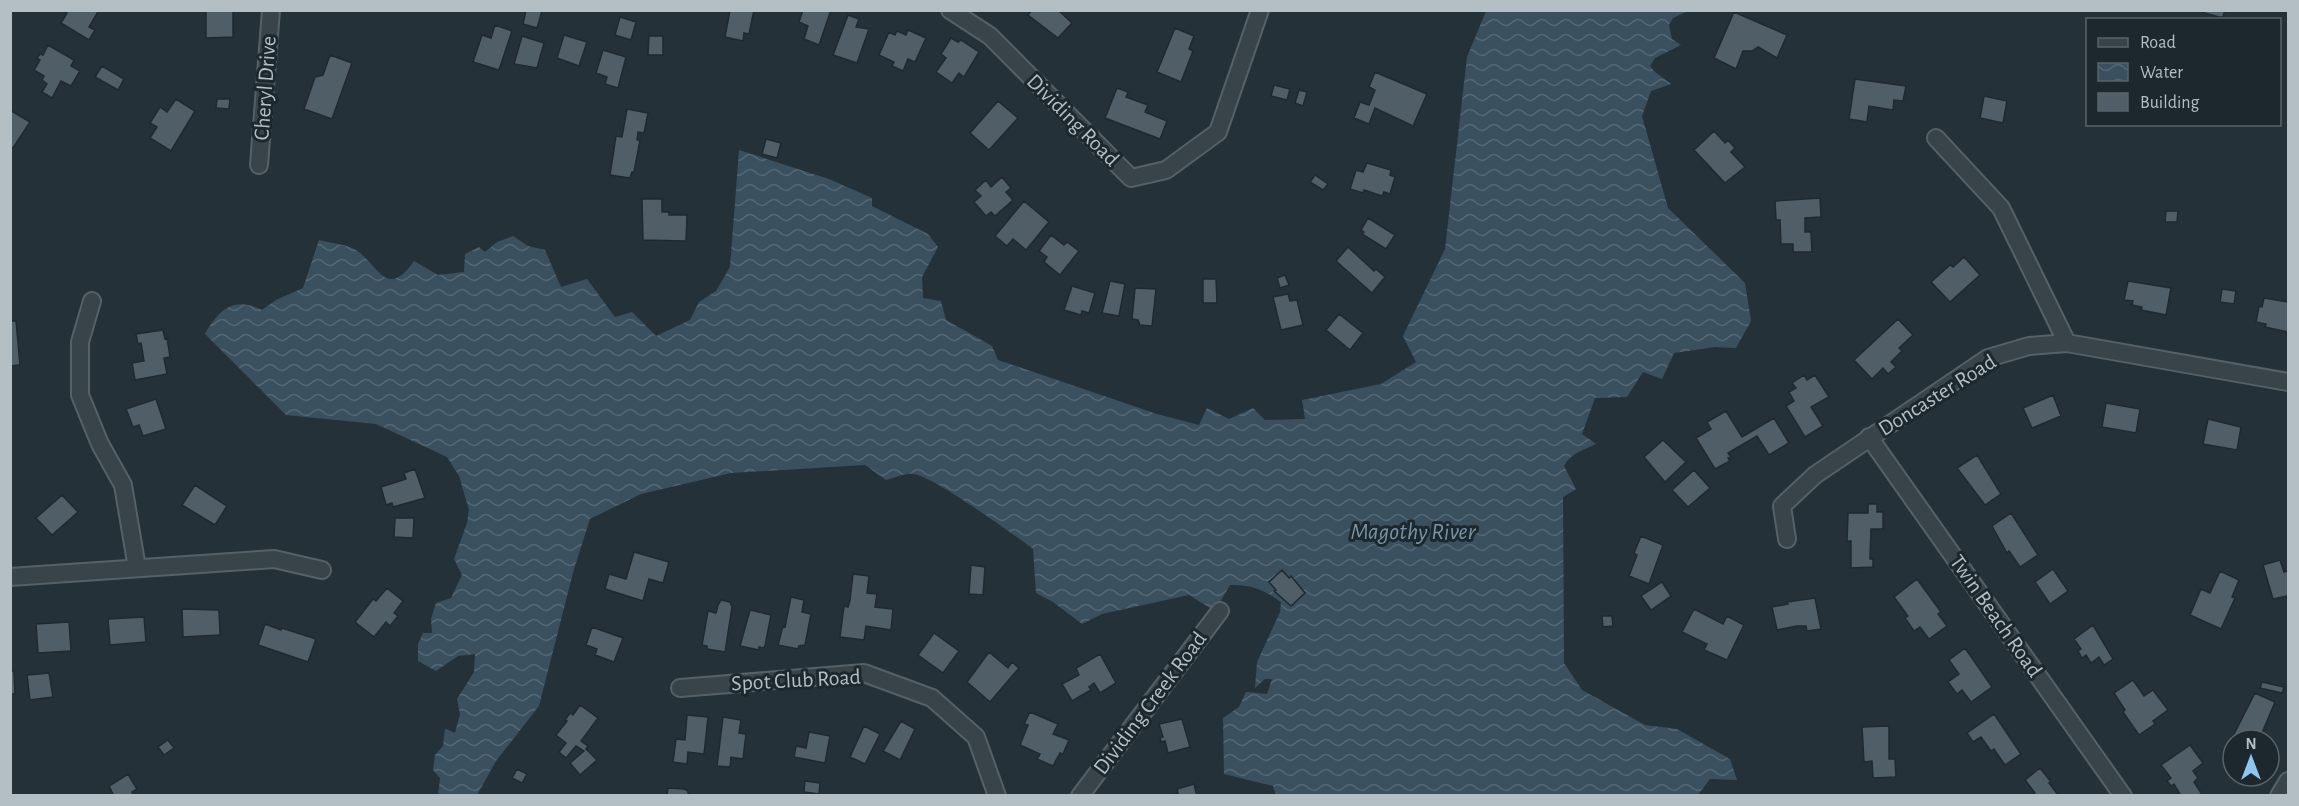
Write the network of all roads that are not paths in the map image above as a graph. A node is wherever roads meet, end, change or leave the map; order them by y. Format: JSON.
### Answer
{"nodes":[{"id":1,"x":271,"y":10,"type":"edge"},
{"id":2,"x":950,"y":10,"type":"edge"},
{"id":3,"x":1260,"y":10,"type":"edge"},
{"id":4,"x":1936,"y":138,"type":"dead end"},
{"id":5,"x":259,"y":165,"type":"dead end"},
{"id":6,"x":92,"y":301,"type":"dead end"},
{"id":7,"x":2067,"y":343,"type":"junction"},
{"id":8,"x":2289,"y":382,"type":"edge"},
{"id":9,"x":1869,"y":437,"type":"junction"},
{"id":10,"x":1786,"y":539,"type":"dead end"},
{"id":11,"x":137,"y":568,"type":"junction"},
{"id":12,"x":321,"y":570,"type":"dead end"},
{"id":13,"x":10,"y":577,"type":"edge"},
{"id":14,"x":1220,"y":611,"type":"dead end"},
{"id":15,"x":680,"y":688,"type":"dead end"},
{"id":16,"x":2289,"y":781,"type":"edge"},
{"id":17,"x":997,"y":795,"type":"edge"},
{"id":18,"x":1080,"y":795,"type":"edge"},
{"id":19,"x":2123,"y":795,"type":"edge"},
{"id":20,"x":2279,"y":795,"type":"edge"}],
"edges":[{"from":1,"to":5,"type":"street","name":"Cheryl Drive"},
{"from":2,"to":3,"type":"street","name":"Dividing Road"},
{"from":4,"to":7,"type":"street"},
{"from":6,"to":11,"type":"street"},
{"from":7,"to":8,"type":"street","name":"Doncaster Road"},
{"from":7,"to":9,"type":"street","name":"Doncaster Road"},
{"from":9,"to":10,"type":"street","name":"Doncaster Road"},
{"from":9,"to":19,"type":"street","name":"Twin Beach Road"},
{"from":11,"to":12,"type":"street"},
{"from":11,"to":13,"type":"street"},
{"from":14,"to":18,"type":"street","name":"Dividing Creek Road"},
{"from":15,"to":17,"type":"street","name":"Spot Club Road"},
{"from":16,"to":20,"type":"street"}]}
